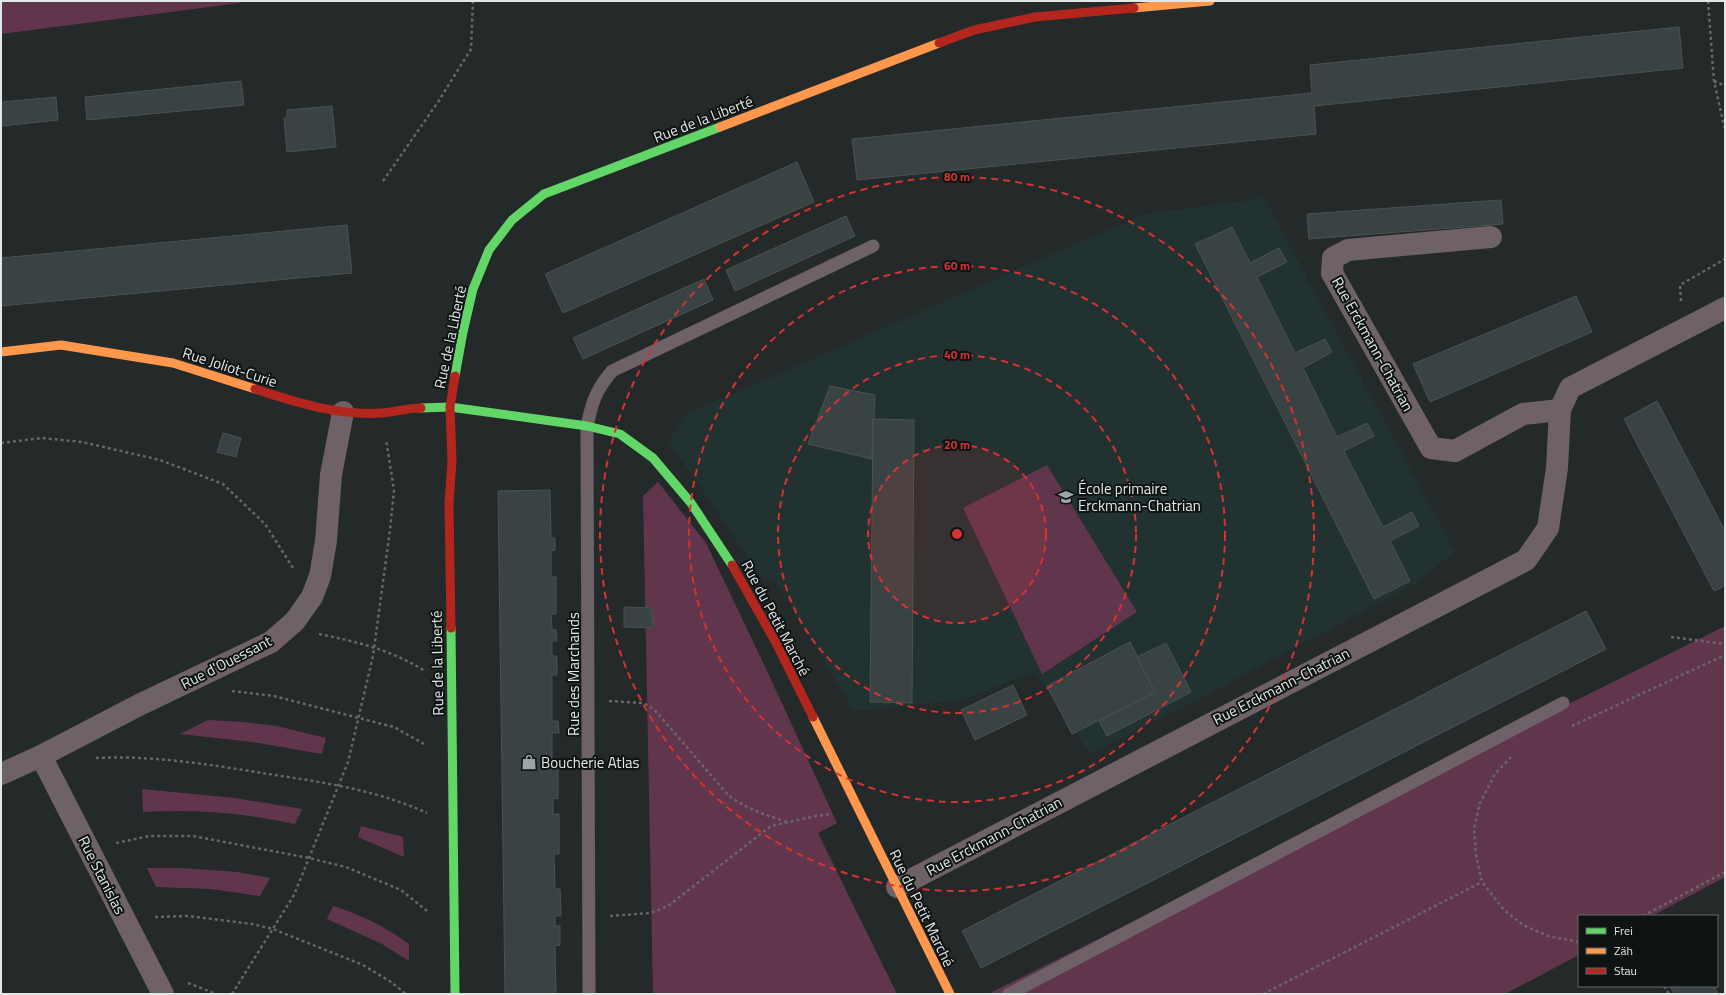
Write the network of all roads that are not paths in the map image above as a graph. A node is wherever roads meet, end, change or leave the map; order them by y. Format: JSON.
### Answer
{"nodes":[{"id":1,"x":1210,"y":1,"type":"edge"},
{"id":2,"x":1491,"y":237,"type":"dead end"},
{"id":3,"x":873,"y":246,"type":"dead end"},
{"id":4,"x":1725,"y":308,"type":"edge"},
{"id":5,"x":1,"y":352,"type":"edge"},
{"id":6,"x":450,"y":407,"type":"junction"},
{"id":7,"x":1560,"y":410,"type":"junction"},
{"id":8,"x":343,"y":412,"type":"junction"},
{"id":9,"x":587,"y":426,"type":"junction"},
{"id":10,"x":1563,"y":703,"type":"dead end"},
{"id":11,"x":42,"y":756,"type":"junction"},
{"id":12,"x":1,"y":774,"type":"edge"},
{"id":13,"x":897,"y":887,"type":"junction"},
{"id":14,"x":163,"y":994,"type":"edge"},
{"id":15,"x":455,"y":994,"type":"edge"},
{"id":16,"x":589,"y":994,"type":"edge"},
{"id":17,"x":950,"y":994,"type":"edge"},
{"id":18,"x":1009,"y":994,"type":"edge"}],
"edges":[{"from":1,"to":6,"type":"street","name":"Rue de la Liberté"},
{"from":2,"to":7,"type":"street","name":"Rue Erckmann-Chatrian"},
{"from":3,"to":9,"type":"lane","name":"Rue des Marchands"},
{"from":4,"to":7,"type":"street","name":"Rue Erckmann-Chatrian"},
{"from":5,"to":8,"type":"street","name":"Rue Joliot-Curie"},
{"from":6,"to":8,"type":"street","name":"Rue Joliot-Curie"},
{"from":6,"to":9,"type":"street","name":"Rue du Petit Marché"},
{"from":6,"to":15,"type":"street","name":"Rue de la Liberté"},
{"from":7,"to":13,"type":"street","name":"Rue Erckmann-Chatrian"},
{"from":8,"to":11,"type":"street","name":"Rue d'Ouessant"},
{"from":9,"to":13,"type":"street","name":"Rue du Petit Marché"},
{"from":9,"to":16,"type":"lane","name":"Rue des Marchands"},
{"from":10,"to":18,"type":"lane"},
{"from":11,"to":12,"type":"street","name":"Rue d'Ouessant"},
{"from":11,"to":14,"type":"street","name":"Rue Stanislas"},
{"from":13,"to":17,"type":"street","name":"Rue du Petit Marché"}]}
